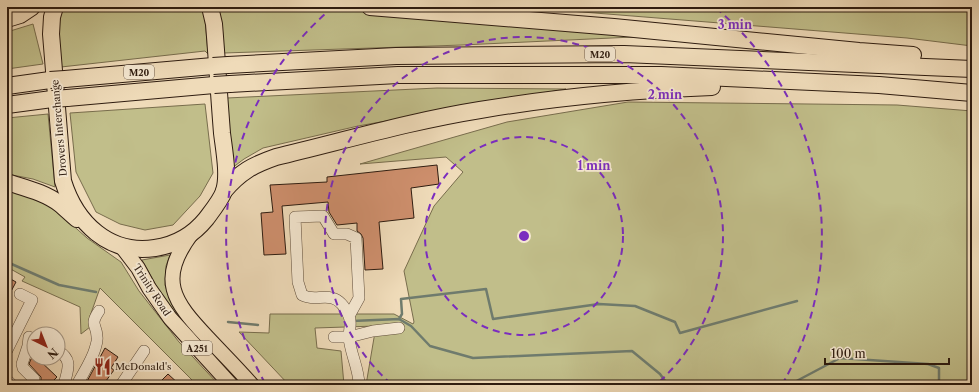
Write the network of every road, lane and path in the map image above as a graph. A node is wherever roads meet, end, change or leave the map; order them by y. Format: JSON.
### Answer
{"nodes":[{"id":1,"x":32,"y":7,"type":"edge"},
{"id":2,"x":55,"y":7,"type":"edge"},
{"id":3,"x":210,"y":7,"type":"edge"},
{"id":4,"x":370,"y":7,"type":"edge"},
{"id":5,"x":7,"y":19,"type":"edge"},
{"id":6,"x":972,"y":62,"type":"edge"},
{"id":7,"x":972,"y":69,"type":"edge"},
{"id":8,"x":788,"y":82,"type":"junction"},
{"id":9,"x":7,"y":86,"type":"edge"},
{"id":10,"x":972,"y":93,"type":"edge"},
{"id":11,"x":7,"y":105,"type":"edge"},
{"id":12,"x":7,"y":182,"type":"edge"},
{"id":13,"x":224,"y":191,"type":"junction"},
{"id":14,"x":88,"y":226,"type":"junction"},
{"id":15,"x":192,"y":233,"type":"junction"},
{"id":16,"x":122,"y":247,"type":"junction"},
{"id":17,"x":20,"y":294,"type":"dead end"},
{"id":18,"x":99,"y":310,"type":"dead end"},
{"id":19,"x":350,"y":326,"type":"junction"},
{"id":20,"x":398,"y":328,"type":"dead end"},
{"id":21,"x":17,"y":330,"type":"junction"},
{"id":22,"x":26,"y":335,"type":"edge"},
{"id":23,"x":334,"y":336,"type":"dead end"},
{"id":24,"x":7,"y":350,"type":"edge"},
{"id":25,"x":144,"y":351,"type":"dead end"},
{"id":26,"x":26,"y":352,"type":"edge"},
{"id":27,"x":66,"y":358,"type":"edge"},
{"id":28,"x":34,"y":379,"type":"dead end"},
{"id":29,"x":7,"y":380,"type":"edge"},
{"id":30,"x":12,"y":385,"type":"edge"},
{"id":31,"x":64,"y":385,"type":"edge"},
{"id":32,"x":77,"y":385,"type":"edge"},
{"id":33,"x":121,"y":385,"type":"edge"},
{"id":34,"x":231,"y":385,"type":"edge"},
{"id":35,"x":252,"y":385,"type":"edge"},
{"id":36,"x":359,"y":385,"type":"edge"}],
"edges":[{"from":1,"to":5,"type":"highway"},
{"from":2,"to":14,"type":"highway","name":"Drovers Interchange"},
{"from":3,"to":13,"type":"highway","name":"Drovers Interchange"},
{"from":4,"to":6,"type":"highway"},
{"from":7,"to":9,"type":"highway","number":"M20"},
{"from":8,"to":10,"type":"highway","number":"M20"},
{"from":8,"to":11,"type":"highway","number":"M20"},
{"from":8,"to":13,"type":"highway","number":"M20"},
{"from":12,"to":14,"type":"highway"},
{"from":13,"to":15,"type":"highway","name":"Drovers Interchange"},
{"from":14,"to":16,"type":"highway","name":"Drovers Interchange"},
{"from":15,"to":16,"type":"highway","name":"Drovers Interchange"},
{"from":15,"to":35,"type":"main road","name":"Trinity Road","number":"A251"},
{"from":16,"to":34,"type":"main road","name":"Trinity Road","number":"A251"},
{"from":17,"to":21,"type":"street"},
{"from":18,"to":32,"type":"street"},
{"from":19,"to":19,"type":"street"},
{"from":19,"to":20,"type":"street"},
{"from":19,"to":23,"type":"street"},
{"from":19,"to":36,"type":"street"},
{"from":21,"to":22,"type":"street"},
{"from":21,"to":24,"type":"street"},
{"from":25,"to":33,"type":"street"},
{"from":26,"to":28,"type":"street"},
{"from":27,"to":31,"type":"street"},
{"from":29,"to":30,"type":"street"}]}
